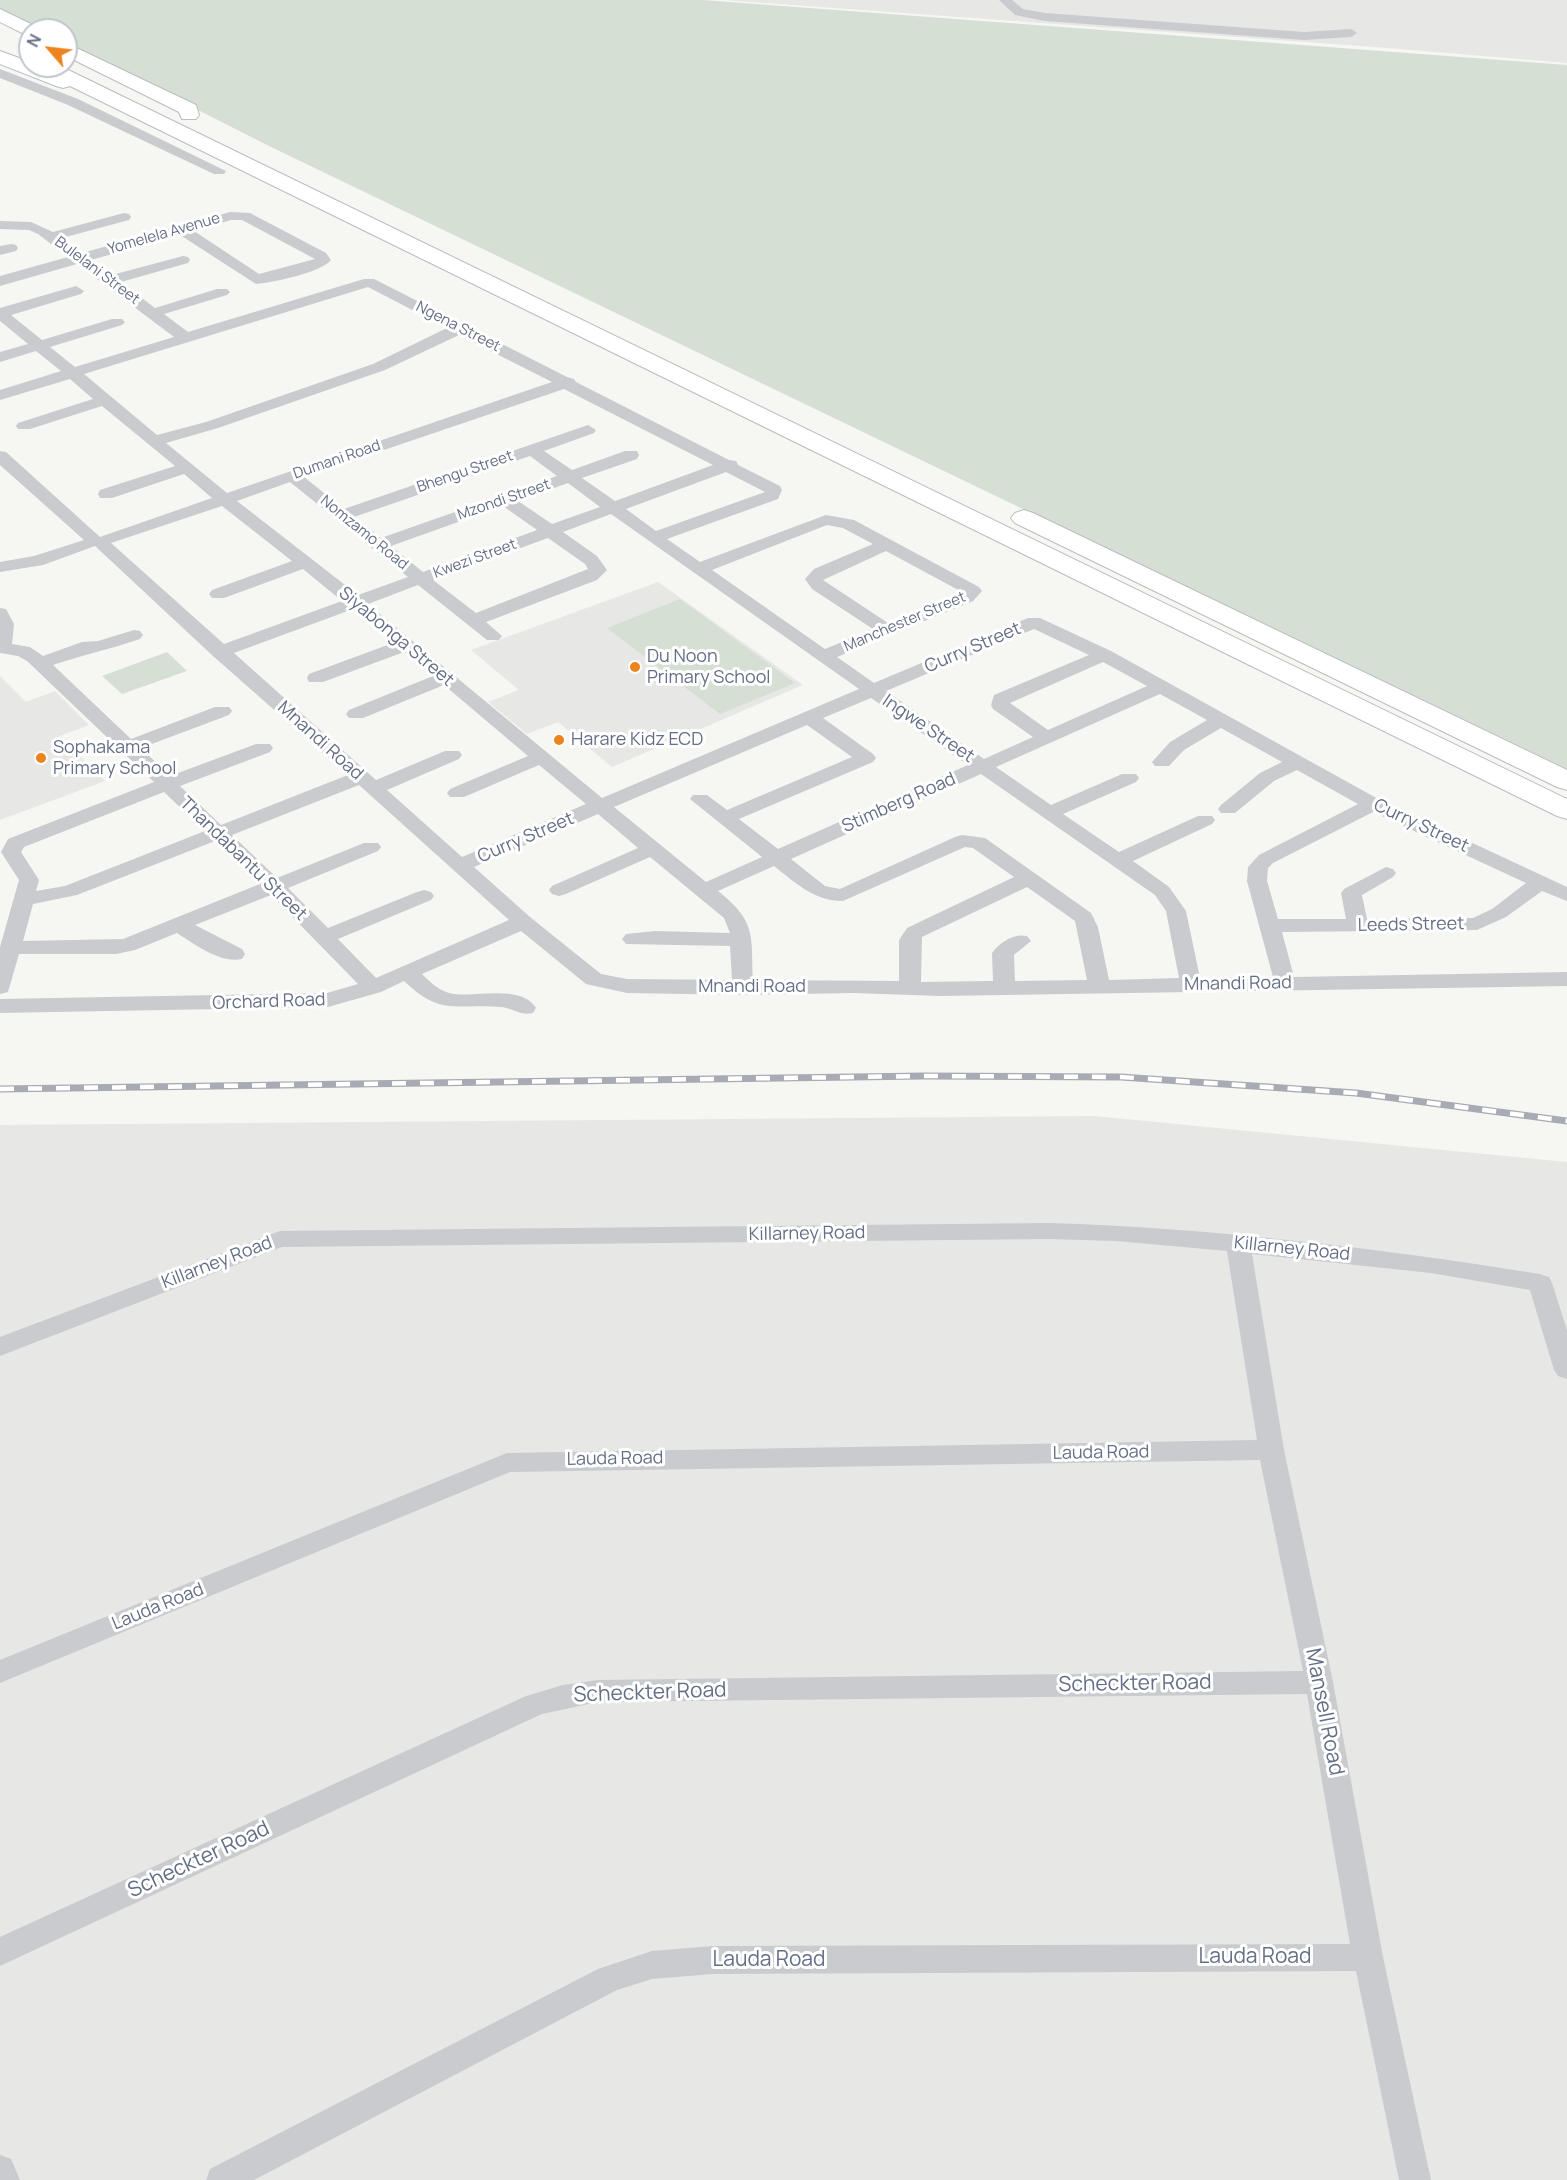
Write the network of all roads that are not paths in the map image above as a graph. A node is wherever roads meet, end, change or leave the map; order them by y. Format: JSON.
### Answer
{"nodes":[{"id":1,"x":1005,"y":0,"type":"edge"},
{"id":2,"x":0,"y":15,"type":"edge"},
{"id":3,"x":0,"y":23,"type":"edge"},
{"id":4,"x":18,"y":25,"type":"edge"},
{"id":5,"x":18,"y":32,"type":"edge"},
{"id":6,"x":1351,"y":33,"type":"dead end"},
{"id":7,"x":0,"y":43,"type":"edge"},
{"id":8,"x":18,"y":52,"type":"edge"},
{"id":9,"x":78,"y":55,"type":"edge"},
{"id":10,"x":0,"y":57,"type":"edge"},
{"id":11,"x":78,"y":61,"type":"edge"},
{"id":12,"x":0,"y":72,"type":"edge"},
{"id":13,"x":69,"y":78,"type":"edge"},
{"id":14,"x":110,"y":99,"type":"junction"},
{"id":15,"x":189,"y":115,"type":"junction"},
{"id":16,"x":219,"y":171,"type":"dead end"},
{"id":17,"x":124,"y":217,"type":"dead end"},
{"id":18,"x":0,"y":225,"type":"edge"},
{"id":19,"x":181,"y":229,"type":"junction"},
{"id":20,"x":51,"y":237,"type":"junction"},
{"id":21,"x":79,"y":258,"type":"junction"},
{"id":22,"x":183,"y":260,"type":"dead end"},
{"id":23,"x":0,"y":281,"type":"edge"},
{"id":24,"x":109,"y":281,"type":"junction"},
{"id":25,"x":76,"y":291,"type":"dead end"},
{"id":26,"x":222,"y":292,"type":"dead end"},
{"id":27,"x":0,"y":313,"type":"edge"},
{"id":28,"x":153,"y":313,"type":"junction"},
{"id":29,"x":117,"y":322,"type":"dead end"},
{"id":30,"x":461,"y":328,"type":"junction"},
{"id":31,"x":186,"y":338,"type":"junction"},
{"id":32,"x":40,"y":345,"type":"junction"},
{"id":33,"x":0,"y":357,"type":"edge"},
{"id":34,"x":73,"y":373,"type":"junction"},
{"id":35,"x":568,"y":382,"type":"junction"},
{"id":36,"x":0,"y":395,"type":"edge"},
{"id":37,"x":105,"y":400,"type":"junction"},
{"id":38,"x":24,"y":426,"type":"dead end"},
{"id":39,"x":588,"y":429,"type":"dead end"},
{"id":40,"x":154,"y":441,"type":"junction"},
{"id":41,"x":531,"y":449,"type":"junction"},
{"id":42,"x":631,"y":455,"type":"dead end"},
{"id":43,"x":0,"y":456,"type":"edge"},
{"id":44,"x":900,"y":458,"type":"dead end"},
{"id":45,"x":730,"y":465,"type":"junction"},
{"id":46,"x":187,"y":468,"type":"junction"},
{"id":47,"x":292,"y":476,"type":"junction"},
{"id":48,"x":571,"y":477,"type":"junction"},
{"id":49,"x":106,"y":494,"type":"dead end"},
{"id":50,"x":224,"y":499,"type":"junction"},
{"id":51,"x":506,"y":500,"type":"junction"},
{"id":52,"x":614,"y":508,"type":"junction"},
{"id":53,"x":1007,"y":510,"type":"dead end"},
{"id":54,"x":342,"y":515,"type":"junction"},
{"id":55,"x":550,"y":531,"type":"junction"},
{"id":56,"x":656,"y":537,"type":"junction"},
{"id":57,"x":97,"y":541,"type":"junction"},
{"id":58,"x":377,"y":544,"type":"junction"},
{"id":59,"x":888,"y":544,"type":"junction"},
{"id":60,"x":304,"y":563,"type":"junction"},
{"id":61,"x":0,"y":567,"type":"edge"},
{"id":62,"x":699,"y":569,"type":"junction"},
{"id":63,"x":420,"y":579,"type":"junction"},
{"id":64,"x":218,"y":594,"type":"dead end"},
{"id":65,"x":355,"y":602,"type":"junction"},
{"id":66,"x":0,"y":613,"type":"edge"},
{"id":67,"x":474,"y":620,"type":"junction"},
{"id":68,"x":887,"y":630,"type":"junction"},
{"id":69,"x":134,"y":635,"type":"dead end"},
{"id":70,"x":493,"y":636,"type":"dead end"},
{"id":71,"x":405,"y":645,"type":"junction"},
{"id":72,"x":2,"y":647,"type":"edge"},
{"id":73,"x":220,"y":652,"type":"junction"},
{"id":74,"x":1104,"y":655,"type":"junction"},
{"id":75,"x":823,"y":656,"type":"junction"},
{"id":76,"x":41,"y":663,"type":"junction"},
{"id":77,"x":316,"y":678,"type":"dead end"},
{"id":78,"x":445,"y":678,"type":"junction"},
{"id":79,"x":1161,"y":687,"type":"junction"},
{"id":80,"x":873,"y":691,"type":"junction"},
{"id":81,"x":222,"y":711,"type":"dead end"},
{"id":82,"x":356,"y":714,"type":"dead end"},
{"id":83,"x":810,"y":718,"type":"junction"},
{"id":84,"x":1220,"y":720,"type":"junction"},
{"id":85,"x":1047,"y":738,"type":"junction"},
{"id":86,"x":127,"y":747,"type":"junction"},
{"id":87,"x":263,"y":748,"type":"dead end"},
{"id":88,"x":452,"y":755,"type":"dead end"},
{"id":89,"x":541,"y":758,"type":"junction"},
{"id":90,"x":1162,"y":762,"type":"dead end"},
{"id":91,"x":1297,"y":762,"type":"junction"},
{"id":92,"x":982,"y":766,"type":"junction"},
{"id":93,"x":1130,"y":778,"type":"dead end"},
{"id":94,"x":1567,"y":781,"type":"edge"},
{"id":95,"x":367,"y":783,"type":"junction"},
{"id":96,"x":166,"y":785,"type":"junction"},
{"id":97,"x":457,"y":792,"type":"dead end"},
{"id":98,"x":700,"y":799,"type":"dead end"},
{"id":99,"x":1373,"y":804,"type":"junction"},
{"id":100,"x":600,"y":806,"type":"junction"},
{"id":101,"x":1228,"y":808,"type":"dead end"},
{"id":102,"x":1567,"y":810,"type":"edge"},
{"id":103,"x":1048,"y":813,"type":"junction"},
{"id":104,"x":725,"y":818,"type":"junction"},
{"id":105,"x":1205,"y":820,"type":"dead end"},
{"id":106,"x":218,"y":833,"type":"junction"},
{"id":107,"x":371,"y":847,"type":"dead end"},
{"id":108,"x":652,"y":849,"type":"junction"},
{"id":109,"x":777,"y":859,"type":"junction"},
{"id":110,"x":1117,"y":861,"type":"junction"},
{"id":111,"x":460,"y":865,"type":"junction"},
{"id":112,"x":1386,"y":873,"type":"dead end"},
{"id":113,"x":1029,"y":878,"type":"junction"},
{"id":114,"x":1541,"y":882,"type":"junction"},
{"id":115,"x":273,"y":885,"type":"junction"},
{"id":116,"x":559,"y":890,"type":"dead end"},
{"id":117,"x":704,"y":890,"type":"junction"},
{"id":118,"x":1567,"y":895,"type":"edge"},
{"id":119,"x":424,"y":896,"type":"dead end"},
{"id":120,"x":25,"y":899,"type":"junction"},
{"id":121,"x":523,"y":922,"type":"junction"},
{"id":122,"x":180,"y":925,"type":"junction"},
{"id":123,"x":1358,"y":925,"type":"junction"},
{"id":124,"x":1269,"y":926,"type":"junction"},
{"id":125,"x":323,"y":938,"type":"junction"},
{"id":126,"x":633,"y":939,"type":"dead end"},
{"id":127,"x":741,"y":940,"type":"junction"},
{"id":128,"x":1020,"y":941,"type":"dead end"},
{"id":129,"x":10,"y":948,"type":"junction"},
{"id":130,"x":234,"y":954,"type":"dead end"},
{"id":131,"x":407,"y":972,"type":"junction"},
{"id":132,"x":1567,"y":979,"type":"edge"},
{"id":133,"x":1285,"y":983,"type":"junction"},
{"id":134,"x":1191,"y":985,"type":"junction"},
{"id":135,"x":1099,"y":986,"type":"junction"},
{"id":136,"x":0,"y":987,"type":"edge"},
{"id":137,"x":373,"y":987,"type":"junction"},
{"id":138,"x":1004,"y":987,"type":"junction"},
{"id":139,"x":743,"y":988,"type":"junction"},
{"id":140,"x":910,"y":989,"type":"junction"},
{"id":141,"x":0,"y":1006,"type":"edge"},
{"id":142,"x":525,"y":1008,"type":"dead end"},
{"id":143,"x":1238,"y":1244,"type":"junction"},
{"id":144,"x":0,"y":1347,"type":"edge"},
{"id":145,"x":1567,"y":1370,"type":"edge"},
{"id":146,"x":1271,"y":1450,"type":"junction"},
{"id":147,"x":0,"y":1672,"type":"edge"},
{"id":148,"x":1319,"y":1682,"type":"junction"},
{"id":149,"x":0,"y":1952,"type":"edge"},
{"id":150,"x":1368,"y":1957,"type":"junction"},
{"id":151,"x":0,"y":2170,"type":"edge"},
{"id":152,"x":4,"y":2180,"type":"edge"},
{"id":153,"x":222,"y":2180,"type":"edge"},
{"id":154,"x":1415,"y":2180,"type":"edge"}],
"edges":[{"from":1,"to":6,"type":"street"},
{"from":2,"to":4,"type":"highway"},
{"from":3,"to":5,"type":"highway"},
{"from":7,"to":8,"type":"highway"},
{"from":9,"to":15,"type":"highway"},
{"from":10,"to":14,"type":"highway"},
{"from":11,"to":15,"type":"highway"},
{"from":12,"to":16,"type":"street"},
{"from":13,"to":14,"type":"highway"},
{"from":14,"to":102,"type":"highway"},
{"from":15,"to":44,"type":"highway"},
{"from":17,"to":20,"type":"street"},
{"from":18,"to":20,"type":"street","name":"Bulelani Street"},
{"from":19,"to":19,"type":"street","name":"Yomelela Avenue"},
{"from":19,"to":21,"type":"street","name":"Yomelela Avenue"},
{"from":20,"to":21,"type":"street","name":"Bulelani Street"},
{"from":21,"to":23,"type":"street","name":"Yomelela Avenue"},
{"from":21,"to":24,"type":"street","name":"Bulelani Street"},
{"from":22,"to":24,"type":"street"},
{"from":24,"to":28,"type":"street","name":"Bulelani Street"},
{"from":25,"to":27,"type":"street"},
{"from":26,"to":28,"type":"street"},
{"from":27,"to":32,"type":"street","name":"Siyabonga Street"},
{"from":28,"to":31,"type":"street","name":"Bulelani Street"},
{"from":29,"to":32,"type":"street"},
{"from":30,"to":31,"type":"street","name":"Ngena Street"},
{"from":30,"to":35,"type":"street","name":"Ngena Street"},
{"from":30,"to":40,"type":"street"},
{"from":31,"to":34,"type":"street","name":"Ngena Street"},
{"from":32,"to":33,"type":"street"},
{"from":32,"to":34,"type":"street","name":"Siyabonga Street"},
{"from":34,"to":36,"type":"street","name":"Ngena Street"},
{"from":34,"to":37,"type":"street","name":"Siyabonga Street"},
{"from":35,"to":45,"type":"street","name":"Ngena Street"},
{"from":35,"to":47,"type":"street","name":"Dumani Road"},
{"from":37,"to":38,"type":"street"},
{"from":37,"to":40,"type":"street","name":"Siyabonga Street"},
{"from":39,"to":41,"type":"street","name":"Bhengu Street"},
{"from":40,"to":46,"type":"street","name":"Siyabonga Street"},
{"from":41,"to":48,"type":"street","name":"Ingwe Street"},
{"from":41,"to":54,"type":"street","name":"Bhengu Street"},
{"from":42,"to":48,"type":"street","name":"Mzondi Street"},
{"from":43,"to":57,"type":"street","name":"Mnandi Road"},
{"from":45,"to":52,"type":"street","name":"Kwezi Street"},
{"from":45,"to":56,"type":"street","name":"Ngena Street"},
{"from":46,"to":49,"type":"street"},
{"from":46,"to":50,"type":"street","name":"Siyabonga Street"},
{"from":47,"to":50,"type":"street","name":"Dumani Road"},
{"from":47,"to":54,"type":"street","name":"Nomzamo Road"},
{"from":48,"to":51,"type":"street","name":"Mzondi Street"},
{"from":48,"to":52,"type":"street","name":"Ingwe Street"},
{"from":50,"to":57,"type":"street","name":"Dumani Road"},
{"from":50,"to":60,"type":"street","name":"Siyabonga Street"},
{"from":51,"to":55,"type":"street"},
{"from":51,"to":58,"type":"street","name":"Mzondi Street"},
{"from":52,"to":55,"type":"street","name":"Kwezi Street"},
{"from":52,"to":56,"type":"street","name":"Ingwe Street"},
{"from":53,"to":94,"type":"highway"},
{"from":54,"to":58,"type":"street","name":"Nomzamo Road"},
{"from":55,"to":63,"type":"street","name":"Kwezi Street"},
{"from":55,"to":67,"type":"street"},
{"from":56,"to":62,"type":"street","name":"Ingwe Street"},
{"from":57,"to":61,"type":"street","name":"Dumani Road"},
{"from":57,"to":73,"type":"street","name":"Mnandi Road"},
{"from":58,"to":63,"type":"street","name":"Nomzamo Road"},
{"from":59,"to":62,"type":"street","name":"Manchester Street"},
{"from":59,"to":68,"type":"street"},
{"from":59,"to":68,"type":"street","name":"Manchester Street"},
{"from":60,"to":64,"type":"street"},
{"from":60,"to":65,"type":"street","name":"Siyabonga Street"},
{"from":62,"to":75,"type":"street","name":"Ingwe Street"},
{"from":63,"to":65,"type":"street","name":"Kwezi Street"},
{"from":63,"to":67,"type":"street","name":"Nomzamo Road"},
{"from":65,"to":71,"type":"street","name":"Siyabonga Street"},
{"from":65,"to":73,"type":"street","name":"Kwezi Street"},
{"from":66,"to":72,"type":"street"},
{"from":67,"to":70,"type":"street","name":"Nomzamo Road"},
{"from":68,"to":75,"type":"street","name":"Manchester Street"},
{"from":69,"to":76,"type":"street"},
{"from":71,"to":77,"type":"street"},
{"from":71,"to":78,"type":"street","name":"Siyabonga Street"},
{"from":72,"to":76,"type":"street","name":"Thandabantu Street"},
{"from":73,"to":95,"type":"street","name":"Mnandi Road"},
{"from":74,"to":79,"type":"street","name":"Curry Street"},
{"from":74,"to":80,"type":"street","name":"Curry Street"},
{"from":74,"to":85,"type":"street"},
{"from":75,"to":80,"type":"street","name":"Ingwe Street"},
{"from":76,"to":86,"type":"street","name":"Thandabantu Street"},
{"from":78,"to":82,"type":"street"},
{"from":78,"to":89,"type":"street","name":"Siyabonga Street"},
{"from":79,"to":84,"type":"street","name":"Curry Street"},
{"from":79,"to":85,"type":"street","name":"Stimberg Road"},
{"from":80,"to":83,"type":"street","name":"Curry Street"},
{"from":80,"to":92,"type":"street","name":"Ingwe Street"},
{"from":81,"to":86,"type":"street"},
{"from":83,"to":100,"type":"street","name":"Curry Street"},
{"from":83,"to":104,"type":"street"},
{"from":84,"to":90,"type":"street"},
{"from":84,"to":91,"type":"street","name":"Curry Street"},
{"from":85,"to":92,"type":"street","name":"Stimberg Road"},
{"from":86,"to":96,"type":"street","name":"Thandabantu Street"},
{"from":87,"to":96,"type":"street"},
{"from":88,"to":95,"type":"street"},
{"from":89,"to":97,"type":"street"},
{"from":89,"to":100,"type":"street","name":"Siyabonga Street"},
{"from":91,"to":99,"type":"street","name":"Curry Street"},
{"from":91,"to":101,"type":"street"},
{"from":92,"to":103,"type":"street","name":"Ingwe Street"},
{"from":92,"to":109,"type":"street","name":"Stimberg Road"},
{"from":93,"to":103,"type":"street"},
{"from":95,"to":106,"type":"street"},
{"from":95,"to":111,"type":"street","name":"Mnandi Road"},
{"from":96,"to":106,"type":"street","name":"Thandabantu Street"},
{"from":96,"to":120,"type":"street"},
{"from":98,"to":104,"type":"street"},
{"from":99,"to":114,"type":"street","name":"Curry Street"},
{"from":99,"to":124,"type":"street"},
{"from":100,"to":108,"type":"street","name":"Siyabonga Street"},
{"from":100,"to":111,"type":"street","name":"Curry Street"},
{"from":103,"to":110,"type":"street","name":"Ingwe Street"},
{"from":104,"to":109,"type":"street"},
{"from":105,"to":110,"type":"street"},
{"from":106,"to":115,"type":"street","name":"Thandabantu Street"},
{"from":106,"to":120,"type":"street"},
{"from":107,"to":115,"type":"street"},
{"from":108,"to":116,"type":"street"},
{"from":108,"to":117,"type":"street","name":"Siyabonga Street"},
{"from":109,"to":113,"type":"street"},
{"from":109,"to":117,"type":"street","name":"Stimberg Road"},
{"from":110,"to":134,"type":"street","name":"Ingwe Street"},
{"from":111,"to":121,"type":"street","name":"Mnandi Road"},
{"from":112,"to":123,"type":"street"},
{"from":113,"to":135,"type":"street"},
{"from":113,"to":140,"type":"street"},
{"from":114,"to":118,"type":"street","name":"Curry Street"},
{"from":114,"to":123,"type":"street","name":"Leeds Street"},
{"from":115,"to":122,"type":"street"},
{"from":115,"to":125,"type":"street","name":"Thandabantu Street"},
{"from":117,"to":127,"type":"street","name":"Siyabonga Street"},
{"from":119,"to":125,"type":"street"},
{"from":120,"to":129,"type":"street"},
{"from":121,"to":131,"type":"street","name":"Orchard Road"},
{"from":121,"to":139,"type":"street","name":"Mnandi Road"},
{"from":122,"to":129,"type":"street"},
{"from":122,"to":130,"type":"street"},
{"from":123,"to":124,"type":"street","name":"Leeds Street"},
{"from":124,"to":133,"type":"street"},
{"from":125,"to":137,"type":"street","name":"Thandabantu Street"},
{"from":126,"to":127,"type":"street"},
{"from":127,"to":139,"type":"street","name":"Siyabonga Street"},
{"from":128,"to":138,"type":"street"},
{"from":129,"to":136,"type":"street"},
{"from":131,"to":137,"type":"street","name":"Orchard Road"},
{"from":131,"to":142,"type":"street"},
{"from":132,"to":133,"type":"street","name":"Mnandi Road"},
{"from":133,"to":134,"type":"street","name":"Mnandi Road"},
{"from":134,"to":135,"type":"street","name":"Mnandi Road"},
{"from":135,"to":138,"type":"street","name":"Mnandi Road"},
{"from":137,"to":141,"type":"street","name":"Orchard Road"},
{"from":138,"to":140,"type":"street","name":"Mnandi Road"},
{"from":139,"to":140,"type":"street","name":"Mnandi Road"},
{"from":143,"to":144,"type":"street","name":"Killarney Road"},
{"from":143,"to":145,"type":"street","name":"Killarney Road"},
{"from":143,"to":146,"type":"street","name":"Mansell Road"},
{"from":146,"to":147,"type":"street","name":"Lauda Road"},
{"from":146,"to":148,"type":"street","name":"Mansell Road"},
{"from":148,"to":149,"type":"street","name":"Scheckter Road"},
{"from":148,"to":150,"type":"street","name":"Mansell Road"},
{"from":150,"to":153,"type":"street","name":"Lauda Road"},
{"from":150,"to":154,"type":"street","name":"Mansell Road"},
{"from":151,"to":152,"type":"street"}]}
